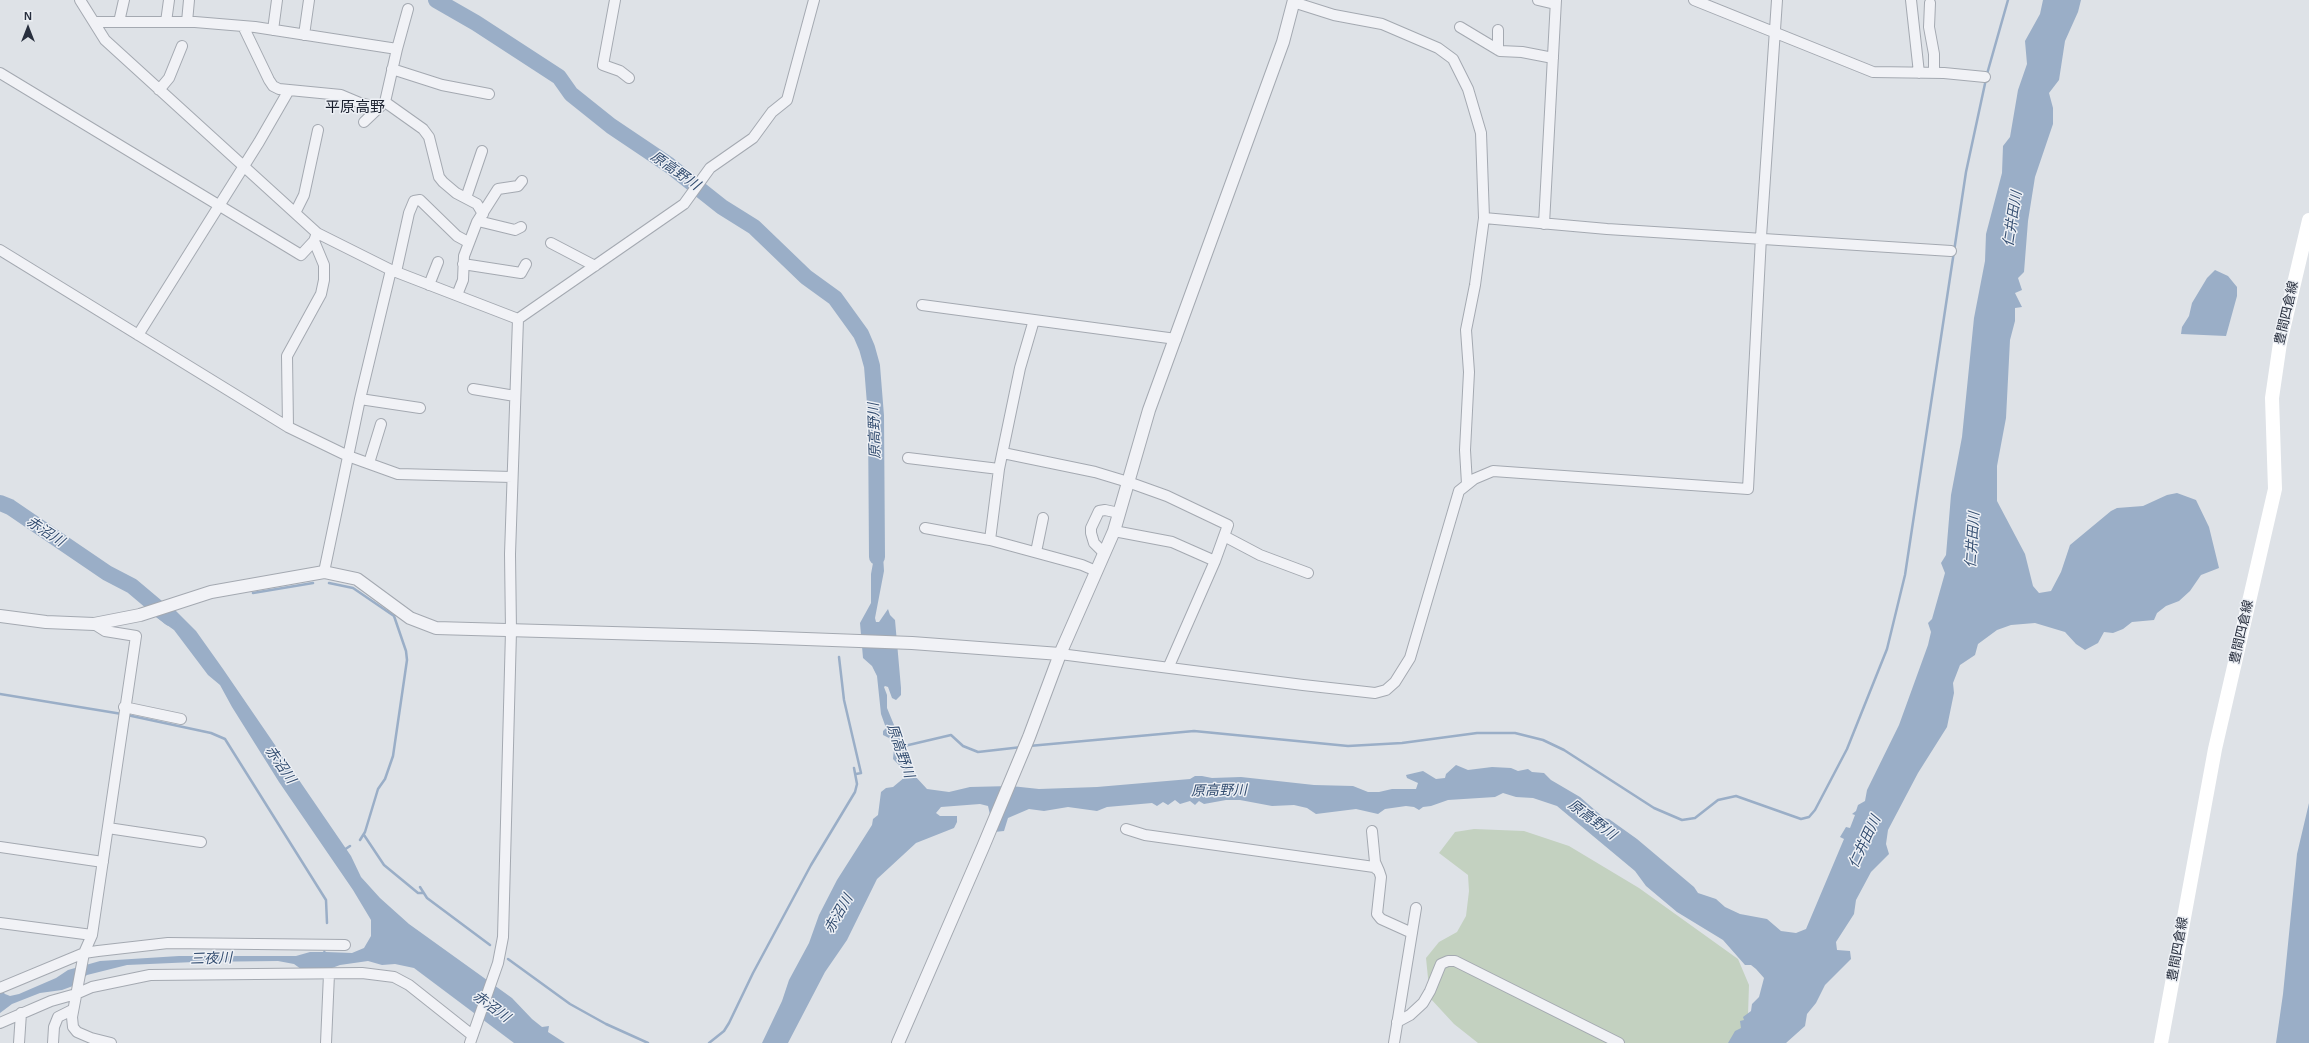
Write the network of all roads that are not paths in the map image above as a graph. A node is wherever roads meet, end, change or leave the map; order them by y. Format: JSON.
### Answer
{"nodes":[{"id":1,"x":80,"y":0,"type":"edge"},
{"id":2,"x":124,"y":0,"type":"edge"},
{"id":3,"x":169,"y":0,"type":"edge"},
{"id":4,"x":189,"y":0,"type":"edge"},
{"id":5,"x":277,"y":0,"type":"edge"},
{"id":6,"x":309,"y":0,"type":"edge"},
{"id":7,"x":615,"y":0,"type":"edge"},
{"id":8,"x":814,"y":0,"type":"edge"},
{"id":9,"x":1538,"y":0,"type":"edge"},
{"id":10,"x":1694,"y":0,"type":"edge"},
{"id":11,"x":1777,"y":0,"type":"edge"},
{"id":12,"x":1911,"y":0,"type":"edge"},
{"id":13,"x":1294,"y":1,"type":"edge"},
{"id":14,"x":1555,"y":2,"type":"edge"},
{"id":15,"x":1930,"y":3,"type":"dead end"},
{"id":16,"x":408,"y":9,"type":"dead end"},
{"id":17,"x":95,"y":22,"type":"junction"},
{"id":18,"x":119,"y":22,"type":"junction"},
{"id":19,"x":166,"y":22,"type":"junction"},
{"id":20,"x":187,"y":22,"type":"junction"},
{"id":21,"x":243,"y":26,"type":"junction"},
{"id":22,"x":1460,"y":27,"type":"dead end"},
{"id":23,"x":274,"y":30,"type":"junction"},
{"id":24,"x":1498,"y":30,"type":"dead end"},
{"id":25,"x":1775,"y":33,"type":"junction"},
{"id":26,"x":304,"y":35,"type":"junction"},
{"id":27,"x":182,"y":46,"type":"dead end"},
{"id":28,"x":397,"y":49,"type":"junction"},
{"id":29,"x":1498,"y":50,"type":"junction"},
{"id":30,"x":1553,"y":58,"type":"junction"},
{"id":31,"x":392,"y":69,"type":"junction"},
{"id":32,"x":0,"y":73,"type":"edge"},
{"id":33,"x":1919,"y":73,"type":"junction"},
{"id":34,"x":1934,"y":73,"type":"junction"},
{"id":35,"x":1985,"y":77,"type":"dead end"},
{"id":36,"x":629,"y":78,"type":"dead end"},
{"id":37,"x":159,"y":90,"type":"junction"},
{"id":38,"x":289,"y":90,"type":"junction"},
{"id":39,"x":489,"y":94,"type":"dead end"},
{"id":40,"x":382,"y":105,"type":"junction"},
{"id":41,"x":364,"y":122,"type":"dead end"},
{"id":42,"x":318,"y":130,"type":"dead end"},
{"id":43,"x":482,"y":151,"type":"dead end"},
{"id":44,"x":243,"y":166,"type":"junction"},
{"id":45,"x":522,"y":181,"type":"dead end"},
{"id":46,"x":466,"y":198,"type":"junction"},
{"id":47,"x":219,"y":205,"type":"junction"},
{"id":48,"x":295,"y":213,"type":"junction"},
{"id":49,"x":481,"y":218,"type":"junction"},
{"id":50,"x":1484,"y":218,"type":"junction"},
{"id":51,"x":2309,"y":220,"type":"edge"},
{"id":52,"x":1544,"y":224,"type":"junction"},
{"id":53,"x":521,"y":227,"type":"dead end"},
{"id":54,"x":315,"y":237,"type":"junction"},
{"id":55,"x":1761,"y":237,"type":"junction"},
{"id":56,"x":468,"y":242,"type":"junction"},
{"id":57,"x":551,"y":243,"type":"dead end"},
{"id":58,"x":0,"y":250,"type":"edge"},
{"id":59,"x":1951,"y":251,"type":"dead end"},
{"id":60,"x":438,"y":262,"type":"dead end"},
{"id":61,"x":463,"y":264,"type":"junction"},
{"id":62,"x":526,"y":264,"type":"dead end"},
{"id":63,"x":594,"y":266,"type":"junction"},
{"id":64,"x":393,"y":271,"type":"junction"},
{"id":65,"x":429,"y":285,"type":"junction"},
{"id":66,"x":457,"y":295,"type":"junction"},
{"id":67,"x":922,"y":305,"type":"dead end"},
{"id":68,"x":518,"y":319,"type":"junction"},
{"id":69,"x":1034,"y":320,"type":"junction"},
{"id":70,"x":138,"y":335,"type":"junction"},
{"id":71,"x":1176,"y":339,"type":"junction"},
{"id":72,"x":473,"y":389,"type":"dead end"},
{"id":73,"x":515,"y":396,"type":"junction"},
{"id":74,"x":360,"y":399,"type":"junction"},
{"id":75,"x":420,"y":408,"type":"dead end"},
{"id":76,"x":381,"y":424,"type":"dead end"},
{"id":77,"x":288,"y":427,"type":"junction"},
{"id":78,"x":1003,"y":453,"type":"junction"},
{"id":79,"x":348,"y":456,"type":"junction"},
{"id":80,"x":908,"y":458,"type":"dead end"},
{"id":81,"x":369,"y":464,"type":"junction"},
{"id":82,"x":1000,"y":470,"type":"junction"},
{"id":83,"x":512,"y":477,"type":"junction"},
{"id":84,"x":1128,"y":482,"type":"junction"},
{"id":85,"x":1467,"y":484,"type":"junction"},
{"id":86,"x":1119,"y":513,"type":"junction"},
{"id":87,"x":1042,"y":518,"type":"dead end"},
{"id":88,"x":925,"y":528,"type":"dead end"},
{"id":89,"x":1114,"y":531,"type":"junction"},
{"id":90,"x":1224,"y":536,"type":"junction"},
{"id":91,"x":990,"y":540,"type":"junction"},
{"id":92,"x":1036,"y":552,"type":"junction"},
{"id":93,"x":1104,"y":553,"type":"junction"},
{"id":94,"x":1215,"y":561,"type":"junction"},
{"id":95,"x":1096,"y":571,"type":"junction"},
{"id":96,"x":324,"y":572,"type":"junction"},
{"id":97,"x":1308,"y":573,"type":"dead end"},
{"id":98,"x":0,"y":616,"type":"edge"},
{"id":99,"x":94,"y":624,"type":"junction"},
{"id":100,"x":511,"y":631,"type":"junction"},
{"id":101,"x":1060,"y":654,"type":"junction"},
{"id":102,"x":1169,"y":666,"type":"junction"},
{"id":103,"x":124,"y":711,"type":"junction"},
{"id":104,"x":181,"y":719,"type":"dead end"},
{"id":105,"x":108,"y":828,"type":"junction"},
{"id":106,"x":1126,"y":830,"type":"dead end"},
{"id":107,"x":1372,"y":831,"type":"dead end"},
{"id":108,"x":201,"y":842,"type":"dead end"},
{"id":109,"x":0,"y":847,"type":"edge"},
{"id":110,"x":103,"y":862,"type":"junction"},
{"id":111,"x":1379,"y":871,"type":"junction"},
{"id":112,"x":1416,"y":908,"type":"dead end"},
{"id":113,"x":0,"y":923,"type":"edge"},
{"id":114,"x":1412,"y":933,"type":"junction"},
{"id":115,"x":92,"y":935,"type":"junction"},
{"id":116,"x":345,"y":945,"type":"dead end"},
{"id":117,"x":84,"y":953,"type":"junction"},
{"id":118,"x":329,"y":974,"type":"junction"},
{"id":119,"x":0,"y":988,"type":"edge"},
{"id":120,"x":76,"y":994,"type":"junction"},
{"id":121,"x":72,"y":1010,"type":"junction"},
{"id":122,"x":21,"y":1013,"type":"junction"},
{"id":123,"x":1397,"y":1022,"type":"junction"},
{"id":124,"x":0,"y":1023,"type":"edge"},
{"id":125,"x":471,"y":1039,"type":"edge"},
{"id":126,"x":19,"y":1043,"type":"edge"},
{"id":127,"x":53,"y":1043,"type":"edge"},
{"id":128,"x":111,"y":1043,"type":"edge"},
{"id":129,"x":326,"y":1043,"type":"edge"},
{"id":130,"x":898,"y":1043,"type":"edge"},
{"id":131,"x":1394,"y":1043,"type":"edge"},
{"id":132,"x":1619,"y":1043,"type":"edge"},
{"id":133,"x":2161,"y":1043,"type":"edge"}],
"edges":[{"from":1,"to":17,"type":"street"},
{"from":2,"to":18,"type":"street"},
{"from":3,"to":19,"type":"street"},
{"from":4,"to":20,"type":"street"},
{"from":5,"to":23,"type":"street"},
{"from":6,"to":26,"type":"street"},
{"from":7,"to":36,"type":"street"},
{"from":8,"to":63,"type":"street"},
{"from":9,"to":14,"type":"street"},
{"from":10,"to":25,"type":"street"},
{"from":11,"to":25,"type":"street"},
{"from":12,"to":33,"type":"street"},
{"from":13,"to":50,"type":"street"},
{"from":13,"to":71,"type":"street"},
{"from":14,"to":30,"type":"street"},
{"from":15,"to":34,"type":"street"},
{"from":16,"to":28,"type":"street"},
{"from":17,"to":18,"type":"street"},
{"from":17,"to":37,"type":"street"},
{"from":18,"to":19,"type":"street"},
{"from":19,"to":20,"type":"street"},
{"from":20,"to":21,"type":"street"},
{"from":21,"to":23,"type":"street"},
{"from":21,"to":38,"type":"street"},
{"from":22,"to":29,"type":"street"},
{"from":23,"to":26,"type":"street"},
{"from":24,"to":29,"type":"street"},
{"from":25,"to":33,"type":"street"},
{"from":25,"to":55,"type":"street"},
{"from":26,"to":28,"type":"street"},
{"from":27,"to":37,"type":"street"},
{"from":28,"to":31,"type":"street"},
{"from":29,"to":30,"type":"street"},
{"from":30,"to":52,"type":"street"},
{"from":31,"to":39,"type":"street"},
{"from":31,"to":40,"type":"street"},
{"from":32,"to":47,"type":"street"},
{"from":33,"to":34,"type":"street"},
{"from":34,"to":35,"type":"street"},
{"from":37,"to":44,"type":"street"},
{"from":38,"to":40,"type":"street"},
{"from":38,"to":44,"type":"street"},
{"from":40,"to":41,"type":"street"},
{"from":40,"to":46,"type":"street"},
{"from":42,"to":48,"type":"street"},
{"from":43,"to":46,"type":"street"},
{"from":44,"to":47,"type":"street"},
{"from":44,"to":48,"type":"street"},
{"from":45,"to":49,"type":"street"},
{"from":46,"to":49,"type":"street"},
{"from":47,"to":54,"type":"street"},
{"from":47,"to":70,"type":"street"},
{"from":48,"to":54,"type":"street"},
{"from":49,"to":53,"type":"street"},
{"from":49,"to":56,"type":"street"},
{"from":50,"to":52,"type":"street"},
{"from":50,"to":85,"type":"street"},
{"from":51,"to":133,"type":"main road","name":"豊間四倉線"},
{"from":52,"to":55,"type":"street"},
{"from":54,"to":64,"type":"street"},
{"from":54,"to":77,"type":"street"},
{"from":55,"to":59,"type":"street"},
{"from":55,"to":85,"type":"street"},
{"from":56,"to":61,"type":"street"},
{"from":56,"to":64,"type":"street"},
{"from":57,"to":63,"type":"street"},
{"from":58,"to":70,"type":"street"},
{"from":60,"to":65,"type":"street"},
{"from":61,"to":62,"type":"street"},
{"from":61,"to":66,"type":"street"},
{"from":63,"to":68,"type":"street"},
{"from":64,"to":65,"type":"street"},
{"from":64,"to":74,"type":"street"},
{"from":65,"to":66,"type":"street"},
{"from":66,"to":68,"type":"street"},
{"from":67,"to":69,"type":"street"},
{"from":68,"to":73,"type":"street"},
{"from":69,"to":71,"type":"street"},
{"from":69,"to":78,"type":"street"},
{"from":70,"to":77,"type":"street"},
{"from":71,"to":84,"type":"street"},
{"from":72,"to":73,"type":"street"},
{"from":73,"to":83,"type":"street"},
{"from":74,"to":75,"type":"street"},
{"from":74,"to":79,"type":"street"},
{"from":76,"to":81,"type":"street"},
{"from":77,"to":79,"type":"street"},
{"from":78,"to":82,"type":"street"},
{"from":78,"to":84,"type":"street"},
{"from":79,"to":81,"type":"street"},
{"from":79,"to":96,"type":"street"},
{"from":80,"to":82,"type":"street"},
{"from":81,"to":83,"type":"street"},
{"from":82,"to":91,"type":"street"},
{"from":83,"to":100,"type":"street"},
{"from":84,"to":86,"type":"street"},
{"from":84,"to":90,"type":"street"},
{"from":85,"to":102,"type":"street"},
{"from":86,"to":89,"type":"street"},
{"from":86,"to":93,"type":"street"},
{"from":87,"to":92,"type":"street"},
{"from":88,"to":91,"type":"street"},
{"from":89,"to":93,"type":"street"},
{"from":89,"to":94,"type":"street"},
{"from":90,"to":94,"type":"street"},
{"from":90,"to":97,"type":"street"},
{"from":91,"to":92,"type":"street"},
{"from":92,"to":95,"type":"street"},
{"from":93,"to":95,"type":"street"},
{"from":94,"to":102,"type":"street"},
{"from":95,"to":101,"type":"street"},
{"from":96,"to":99,"type":"street"},
{"from":96,"to":100,"type":"street"},
{"from":98,"to":99,"type":"street"},
{"from":99,"to":103,"type":"street"},
{"from":100,"to":101,"type":"street"},
{"from":100,"to":125,"type":"street"},
{"from":101,"to":102,"type":"street"},
{"from":101,"to":130,"type":"street"},
{"from":103,"to":104,"type":"street"},
{"from":103,"to":105,"type":"street"},
{"from":105,"to":108,"type":"street"},
{"from":105,"to":110,"type":"street"},
{"from":106,"to":111,"type":"street"},
{"from":107,"to":111,"type":"street"},
{"from":109,"to":110,"type":"street"},
{"from":110,"to":115,"type":"street"},
{"from":111,"to":114,"type":"street"},
{"from":112,"to":114,"type":"street"},
{"from":113,"to":115,"type":"street"},
{"from":114,"to":123,"type":"street"},
{"from":115,"to":117,"type":"street"},
{"from":116,"to":117,"type":"street"},
{"from":117,"to":119,"type":"street"},
{"from":117,"to":120,"type":"street"},
{"from":118,"to":120,"type":"street"},
{"from":118,"to":125,"type":"street"},
{"from":118,"to":129,"type":"street"},
{"from":120,"to":121,"type":"street"},
{"from":120,"to":122,"type":"street"},
{"from":121,"to":127,"type":"street"},
{"from":121,"to":128,"type":"street"},
{"from":122,"to":124,"type":"street"},
{"from":122,"to":126,"type":"street"},
{"from":123,"to":131,"type":"street"},
{"from":123,"to":132,"type":"street"}]}
